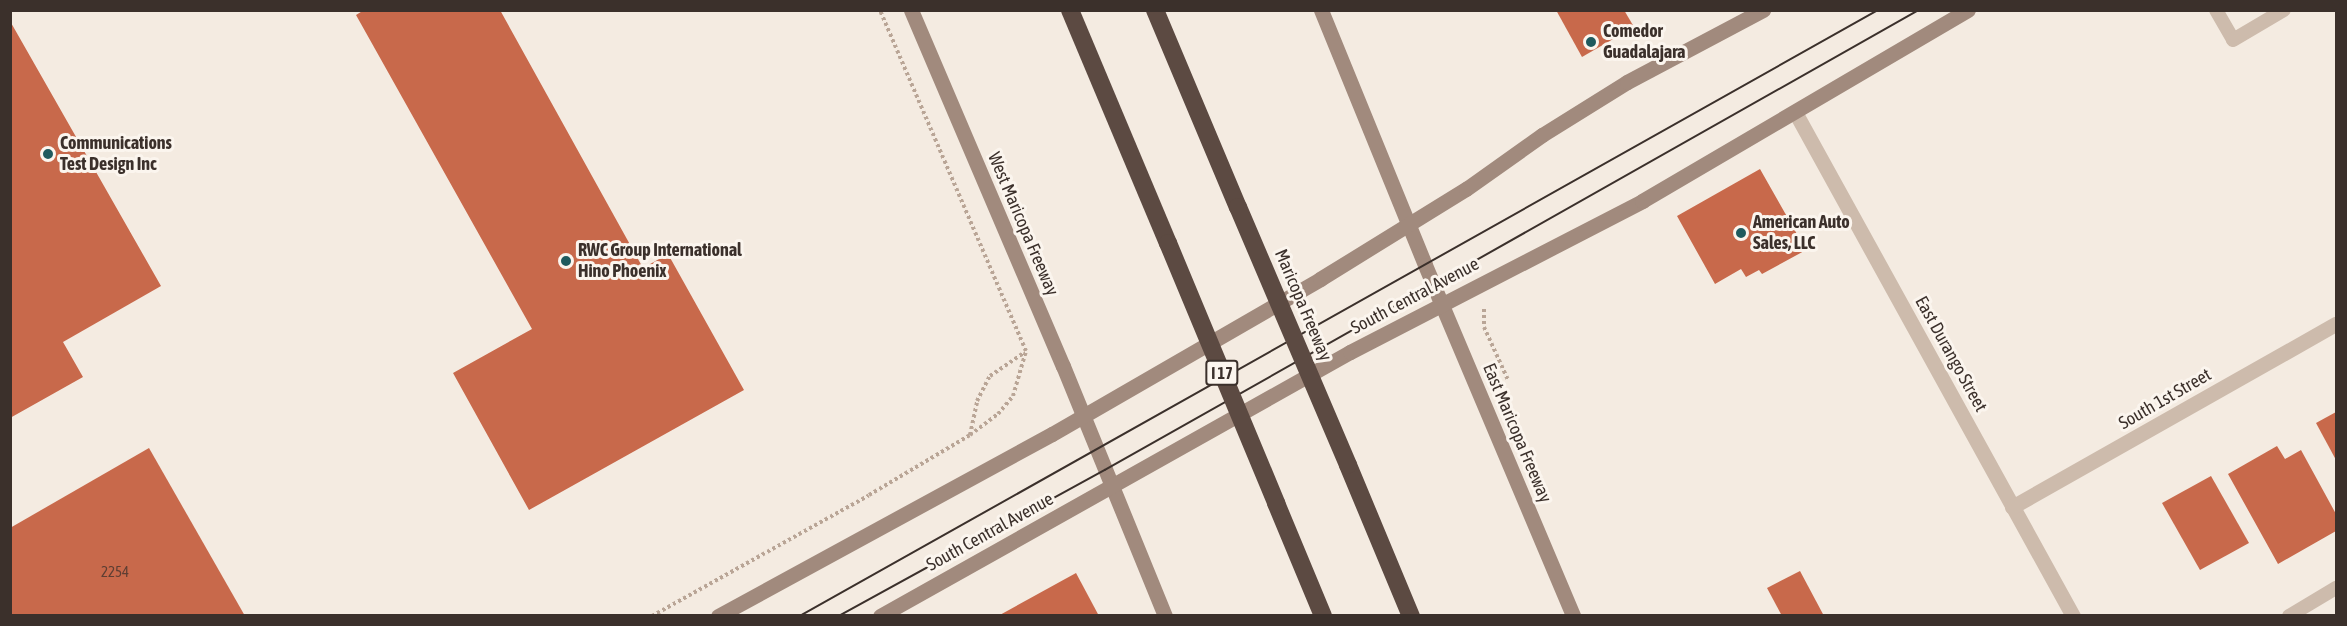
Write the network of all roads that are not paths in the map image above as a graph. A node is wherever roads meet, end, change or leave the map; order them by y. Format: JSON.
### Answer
{"nodes":[{"id":1,"x":911,"y":10,"type":"edge"},
{"id":2,"x":1070,"y":10,"type":"edge"},
{"id":3,"x":1155,"y":10,"type":"edge"},
{"id":4,"x":1321,"y":10,"type":"edge"},
{"id":5,"x":1763,"y":10,"type":"edge"},
{"id":6,"x":1968,"y":10,"type":"edge"},
{"id":7,"x":2216,"y":10,"type":"edge"},
{"id":8,"x":2284,"y":10,"type":"edge"},
{"id":9,"x":1795,"y":112,"type":"junction"},
{"id":10,"x":1408,"y":225,"type":"junction"},
{"id":11,"x":1441,"y":303,"type":"junction"},
{"id":12,"x":2337,"y":324,"type":"edge"},
{"id":13,"x":1083,"y":416,"type":"junction"},
{"id":14,"x":1112,"y":486,"type":"junction"},
{"id":15,"x":2012,"y":507,"type":"junction"},
{"id":16,"x":2337,"y":588,"type":"edge"},
{"id":17,"x":718,"y":615,"type":"edge"},
{"id":18,"x":880,"y":615,"type":"edge"},
{"id":19,"x":1165,"y":615,"type":"edge"},
{"id":20,"x":1323,"y":615,"type":"edge"},
{"id":21,"x":1411,"y":615,"type":"edge"},
{"id":22,"x":1573,"y":615,"type":"edge"},
{"id":23,"x":2073,"y":615,"type":"edge"},
{"id":24,"x":2289,"y":615,"type":"edge"}],
"edges":[{"from":1,"to":13,"type":"main road","name":"West Maricopa Freeway"},
{"from":2,"to":20,"type":"highway","number":"I 17","bridge":true},
{"from":3,"to":21,"type":"highway","name":"Maricopa Freeway","bridge":true},
{"from":4,"to":10,"type":"main road"},
{"from":5,"to":10,"type":"main road"},
{"from":6,"to":9,"type":"main road","name":"South Central Avenue"},
{"from":7,"to":8,"type":"lane"},
{"from":9,"to":11,"type":"main road","name":"South Central Avenue"},
{"from":9,"to":15,"type":"street","name":"East Durango Street"},
{"from":10,"to":11,"type":"main road","name":"East Maricopa Freeway"},
{"from":10,"to":13,"type":"main road"},
{"from":11,"to":14,"type":"main road","name":"South Central Avenue"},
{"from":11,"to":22,"type":"main road","name":"East Maricopa Freeway"},
{"from":12,"to":15,"type":"street","name":"South 1st Street"},
{"from":13,"to":14,"type":"main road","name":"West Maricopa Freeway"},
{"from":13,"to":17,"type":"main road"},
{"from":14,"to":18,"type":"main road","name":"South Central Avenue"},
{"from":14,"to":19,"type":"main road"},
{"from":15,"to":23,"type":"street","name":"East Durango Street"},
{"from":16,"to":24,"type":"lane"}]}
